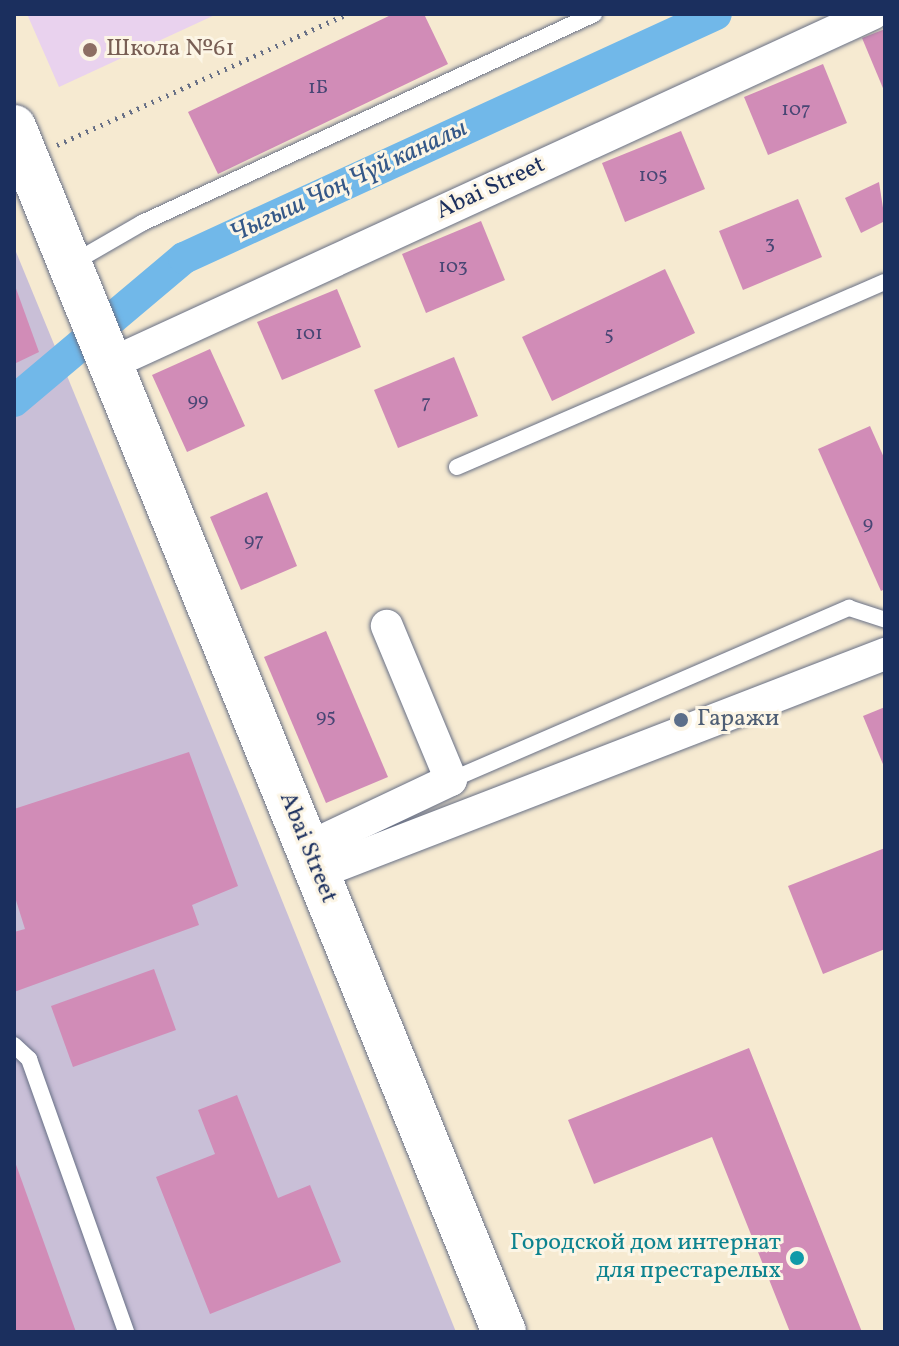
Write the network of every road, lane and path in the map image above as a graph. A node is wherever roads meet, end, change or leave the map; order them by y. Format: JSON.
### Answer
{"nodes":[{"id":1,"x":347,"y":14,"type":"edge"},
{"id":2,"x":594,"y":14,"type":"edge"},
{"id":3,"x":872,"y":14,"type":"edge"},
{"id":4,"x":20,"y":143,"type":"edge"},
{"id":5,"x":70,"y":264,"type":"junction"},
{"id":6,"x":885,"y":282,"type":"edge"},
{"id":7,"x":99,"y":337,"type":"junction"},
{"id":8,"x":457,"y":467,"type":"dead end"},
{"id":9,"x":885,"y":620,"type":"edge"},
{"id":10,"x":387,"y":626,"type":"dead end"},
{"id":11,"x":885,"y":654,"type":"edge"},
{"id":12,"x":451,"y":780,"type":"junction"},
{"id":13,"x":312,"y":861,"type":"junction"},
{"id":14,"x":14,"y":1045,"type":"edge"},
{"id":15,"x":126,"y":1332,"type":"edge"},
{"id":16,"x":504,"y":1332,"type":"edge"}],
"edges":[{"from":1,"to":4,"type":"path"},
{"from":2,"to":5,"type":"lane"},
{"from":3,"to":7,"type":"street","name":"Abai Street"},
{"from":4,"to":5,"type":"street","name":"Abai Street"},
{"from":5,"to":7,"type":"street","name":"Abai Street"},
{"from":6,"to":8,"type":"lane"},
{"from":7,"to":13,"type":"street","name":"Abai Street"},
{"from":9,"to":12,"type":"lane"},
{"from":10,"to":12,"type":"street"},
{"from":11,"to":13,"type":"street"},
{"from":12,"to":13,"type":"street"},
{"from":13,"to":16,"type":"street","name":"Abai Street"},
{"from":14,"to":15,"type":"lane"}]}
